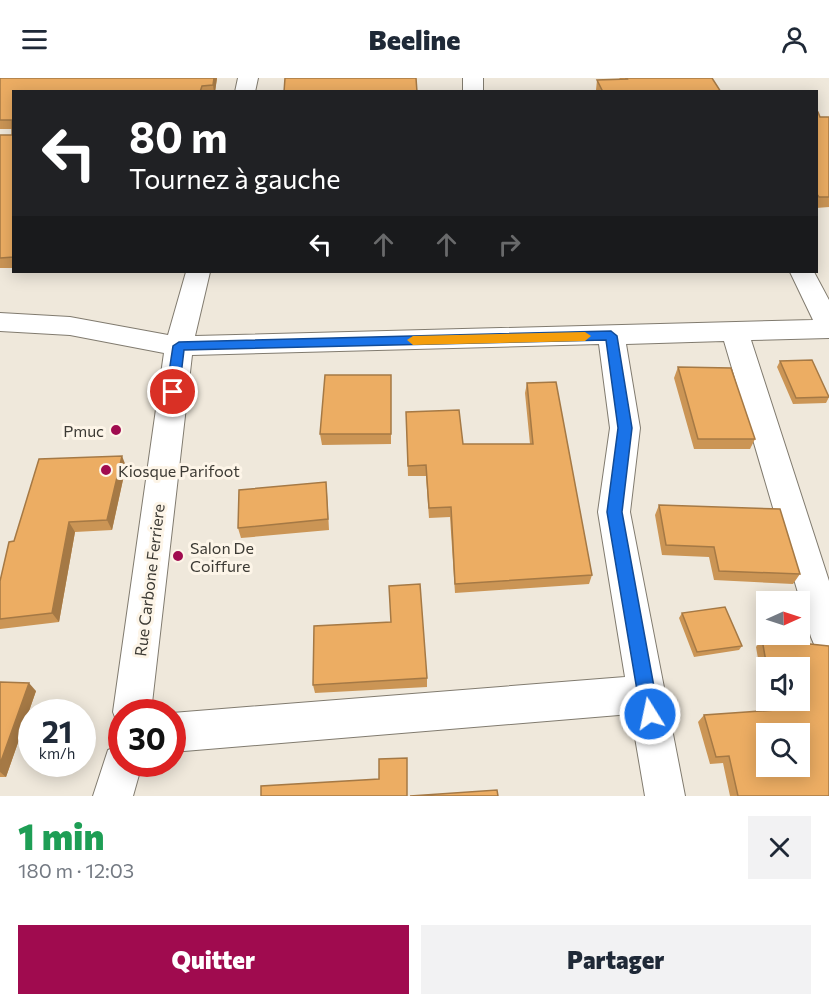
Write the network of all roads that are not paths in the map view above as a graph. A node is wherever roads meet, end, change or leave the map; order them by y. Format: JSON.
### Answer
{"nodes":[{"id":1,"x":198,"y":273,"type":"edge"},
{"id":2,"x":802,"y":273,"type":"edge"},
{"id":3,"x":0,"y":322,"type":"edge"},
{"id":4,"x":829,"y":327,"type":"edge"},
{"id":5,"x":735,"y":333,"type":"junction"},
{"id":6,"x":611,"y":336,"type":"junction"},
{"id":7,"x":179,"y":346,"type":"junction"},
{"id":8,"x":829,"y":637,"type":"edge"},
{"id":9,"x":646,"y":694,"type":"junction"},
{"id":10,"x":134,"y":699,"type":"edge"},
{"id":11,"x":186,"y":732,"type":"edge"},
{"id":12,"x":119,"y":777,"type":"edge"},
{"id":13,"x":114,"y":796,"type":"edge"},
{"id":14,"x":665,"y":796,"type":"edge"}],
"edges":[{"from":1,"to":7,"type":"street","name":"Rue Carbone Ferriere"},
{"from":2,"to":4,"type":"street"},
{"from":3,"to":7,"type":"street"},
{"from":4,"to":5,"type":"street"},
{"from":5,"to":6,"type":"street"},
{"from":5,"to":8,"type":"street"},
{"from":6,"to":7,"type":"street"},
{"from":6,"to":9,"type":"street"},
{"from":7,"to":10,"type":"street","name":"Rue Carbone Ferriere"},
{"from":9,"to":11,"type":"street"},
{"from":9,"to":14,"type":"street"},
{"from":12,"to":13,"type":"street"}]}
